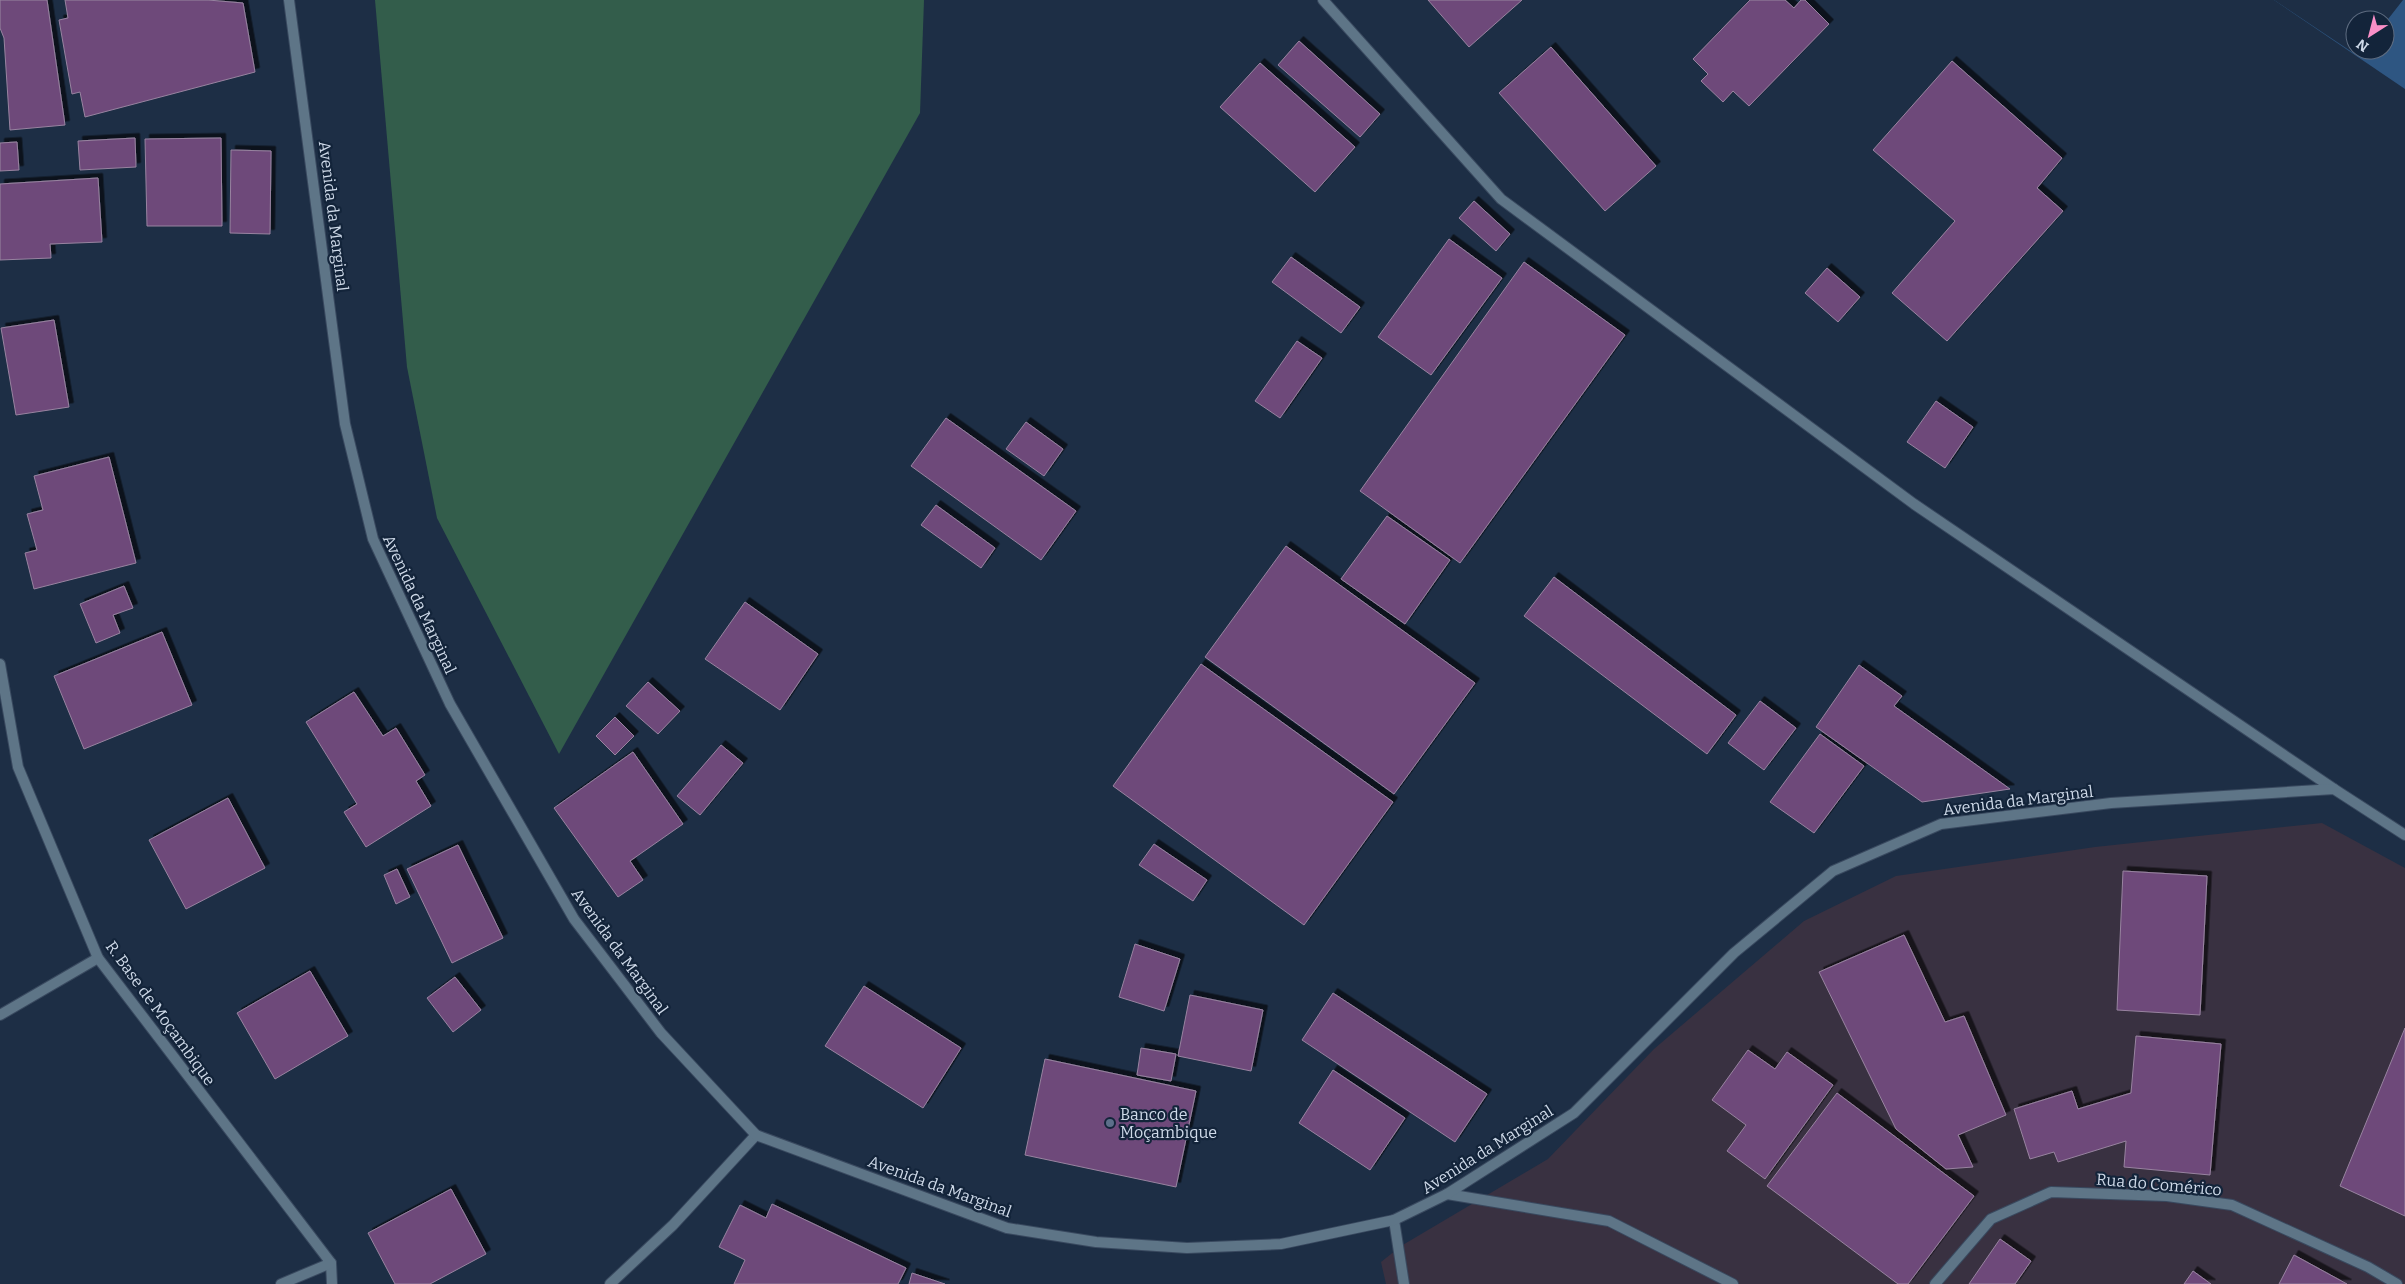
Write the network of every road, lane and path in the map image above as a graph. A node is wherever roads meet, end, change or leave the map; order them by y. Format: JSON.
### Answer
{"nodes":[{"id":1,"x":289,"y":0,"type":"edge"},
{"id":2,"x":1323,"y":0,"type":"edge"},
{"id":3,"x":0,"y":664,"type":"edge"},
{"id":4,"x":2334,"y":789,"type":"junction"},
{"id":5,"x":2405,"y":835,"type":"edge"},
{"id":6,"x":98,"y":958,"type":"junction"},
{"id":7,"x":0,"y":1015,"type":"edge"},
{"id":8,"x":756,"y":1135,"type":"junction"},
{"id":9,"x":1448,"y":1194,"type":"junction"},
{"id":10,"x":1394,"y":1220,"type":"junction"},
{"id":11,"x":331,"y":1263,"type":"junction"},
{"id":12,"x":281,"y":1284,"type":"edge"},
{"id":13,"x":332,"y":1284,"type":"edge"},
{"id":14,"x":610,"y":1284,"type":"edge"},
{"id":15,"x":1404,"y":1284,"type":"edge"},
{"id":16,"x":1733,"y":1284,"type":"edge"},
{"id":17,"x":1936,"y":1284,"type":"edge"},
{"id":18,"x":2397,"y":1284,"type":"edge"}],
"edges":[{"from":1,"to":8,"type":"street","name":"Avenida da Marginal"},
{"from":2,"to":4,"type":"street"},
{"from":3,"to":6,"type":"street","name":"R. Base de Moçambique"},
{"from":4,"to":5,"type":"street"},
{"from":4,"to":9,"type":"street","name":"Avenida da Marginal"},
{"from":6,"to":7,"type":"street"},
{"from":6,"to":11,"type":"street","name":"R. Base de Moçambique"},
{"from":8,"to":10,"type":"street","name":"Avenida da Marginal"},
{"from":8,"to":14,"type":"street"},
{"from":9,"to":10,"type":"street","name":"Avenida da Marginal"},
{"from":9,"to":16,"type":"street"},
{"from":10,"to":15,"type":"street"},
{"from":11,"to":12,"type":"street"},
{"from":11,"to":13,"type":"street"},
{"from":17,"to":18,"type":"street","name":"Rua do Comérico"}]}
